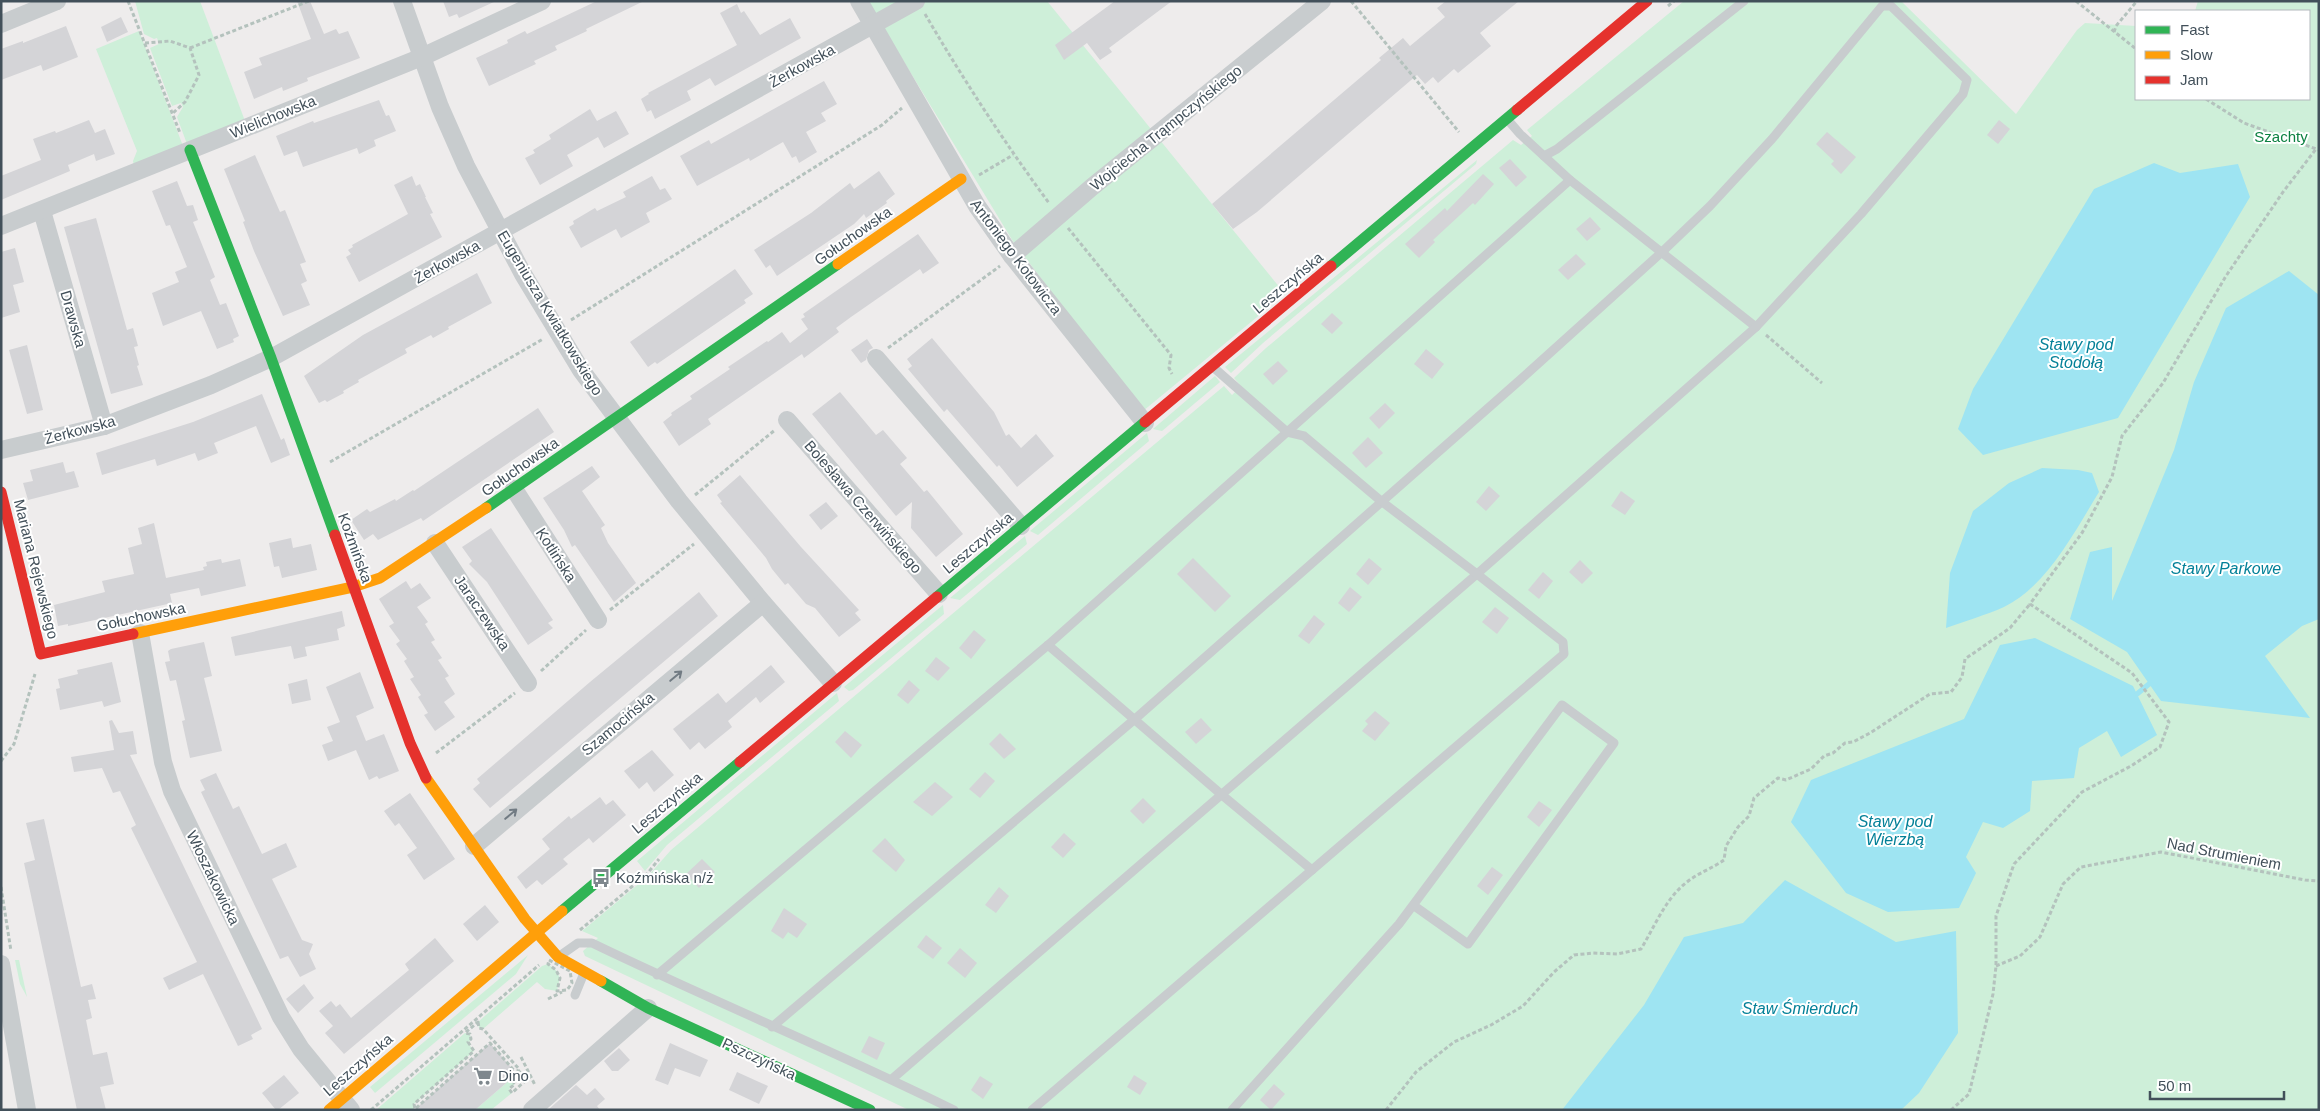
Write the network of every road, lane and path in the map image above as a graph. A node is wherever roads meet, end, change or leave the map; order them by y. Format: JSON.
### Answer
{"nodes":[{"id":1,"x":57,"y":1,"type":"edge"},
{"id":2,"x":128,"y":1,"type":"edge"},
{"id":3,"x":309,"y":1,"type":"edge"},
{"id":4,"x":402,"y":1,"type":"edge"},
{"id":5,"x":542,"y":1,"type":"edge"},
{"id":6,"x":859,"y":1,"type":"edge"},
{"id":7,"x":1322,"y":1,"type":"edge"},
{"id":8,"x":1351,"y":1,"type":"edge"},
{"id":9,"x":1647,"y":1,"type":"edge"},
{"id":10,"x":1744,"y":1,"type":"edge"},
{"id":11,"x":2076,"y":1,"type":"edge"},
{"id":12,"x":2138,"y":1,"type":"edge"},
{"id":13,"x":919,"y":5,"type":"edge"},
{"id":14,"x":1,"y":24,"type":"edge"},
{"id":15,"x":873,"y":26,"type":"junction"},
{"id":16,"x":2114,"y":32,"type":"junction"},
{"id":17,"x":145,"y":43,"type":"junction"},
{"id":18,"x":190,"y":48,"type":"junction"},
{"id":19,"x":2135,"y":48,"type":"edge"},
{"id":20,"x":422,"y":57,"type":"junction"},
{"id":21,"x":912,"y":94,"type":"junction"},
{"id":22,"x":2208,"y":100,"type":"edge"},
{"id":23,"x":173,"y":113,"type":"junction"},
{"id":24,"x":1507,"y":119,"type":"junction"},
{"id":25,"x":1472,"y":148,"type":"junction"},
{"id":26,"x":190,"y":150,"type":"junction"},
{"id":27,"x":2317,"y":150,"type":"edge"},
{"id":28,"x":1014,"y":155,"type":"junction"},
{"id":29,"x":1544,"y":156,"type":"junction"},
{"id":30,"x":1570,"y":180,"type":"junction"},
{"id":31,"x":962,"y":182,"type":"junction"},
{"id":32,"x":42,"y":211,"type":"junction"},
{"id":33,"x":1059,"y":216,"type":"junction"},
{"id":34,"x":1,"y":226,"type":"edge"},
{"id":35,"x":501,"y":232,"type":"junction"},
{"id":36,"x":1662,"y":252,"type":"junction"},
{"id":37,"x":1012,"y":256,"type":"junction"},
{"id":38,"x":1756,"y":327,"type":"junction"},
{"id":39,"x":557,"y":331,"type":"junction"},
{"id":40,"x":271,"y":358,"type":"junction"},
{"id":41,"x":876,"y":358,"type":"joint"},
{"id":42,"x":1212,"y":366,"type":"junction"},
{"id":43,"x":1175,"y":379,"type":"dead end"},
{"id":44,"x":1822,"y":382,"type":"dead end"},
{"id":45,"x":616,"y":418,"type":"junction"},
{"id":46,"x":788,"y":420,"type":"joint"},
{"id":47,"x":1145,"y":423,"type":"junction"},
{"id":48,"x":104,"y":426,"type":"junction"},
{"id":49,"x":1287,"y":432,"type":"junction"},
{"id":50,"x":1,"y":450,"type":"edge"},
{"id":51,"x":312,"y":472,"type":"junction"},
{"id":52,"x":514,"y":489,"type":"junction"},
{"id":53,"x":1,"y":492,"type":"edge"},
{"id":54,"x":1381,"y":502,"type":"junction"},
{"id":55,"x":683,"y":505,"type":"junction"},
{"id":56,"x":1021,"y":526,"type":"junction"},
{"id":57,"x":706,"y":534,"type":"junction"},
{"id":58,"x":435,"y":542,"type":"junction"},
{"id":59,"x":1477,"y":574,"type":"junction"},
{"id":60,"x":352,"y":587,"type":"junction"},
{"id":61,"x":939,"y":594,"type":"junction"},
{"id":62,"x":763,"y":603,"type":"junction"},
{"id":63,"x":2030,"y":604,"type":"junction"},
{"id":64,"x":598,"y":620,"type":"junction"},
{"id":65,"x":140,"y":633,"type":"junction"},
{"id":66,"x":1048,"y":645,"type":"junction"},
{"id":67,"x":41,"y":654,"type":"junction"},
{"id":68,"x":528,"y":683,"type":"junction"},
{"id":69,"x":833,"y":683,"type":"junction"},
{"id":70,"x":1135,"y":719,"type":"junction"},
{"id":71,"x":1,"y":761,"type":"edge"},
{"id":72,"x":420,"y":765,"type":"junction"},
{"id":73,"x":1222,"y":795,"type":"junction"},
{"id":74,"x":474,"y":846,"type":"junction"},
{"id":75,"x":1312,"y":870,"type":"junction"},
{"id":76,"x":2319,"y":881,"type":"edge"},
{"id":77,"x":1414,"y":905,"type":"junction"},
{"id":78,"x":537,"y":932,"type":"junction"},
{"id":79,"x":558,"y":957,"type":"junction"},
{"id":80,"x":1,"y":964,"type":"edge"},
{"id":81,"x":1996,"y":966,"type":"junction"},
{"id":82,"x":584,"y":973,"type":"junction"},
{"id":83,"x":657,"y":975,"type":"junction"},
{"id":84,"x":575,"y":995,"type":"dead end"},
{"id":85,"x":648,"y":1008,"type":"junction"},
{"id":86,"x":478,"y":1022,"type":"joint"},
{"id":87,"x":772,"y":1027,"type":"junction"},
{"id":88,"x":521,"y":1057,"type":"dead end"},
{"id":89,"x":892,"y":1079,"type":"junction"},
{"id":90,"x":340,"y":1106,"type":"edge"},
{"id":91,"x":534,"y":1108,"type":"edge"},
{"id":92,"x":27,"y":1110,"type":"edge"},
{"id":93,"x":870,"y":1110,"type":"edge"},
{"id":94,"x":954,"y":1110,"type":"edge"},
{"id":95,"x":1032,"y":1110,"type":"edge"},
{"id":96,"x":1232,"y":1110,"type":"edge"},
{"id":97,"x":1386,"y":1110,"type":"edge"},
{"id":98,"x":1951,"y":1110,"type":"edge"}],
"edges":[{"from":1,"to":14,"type":"street"},
{"from":2,"to":17,"type":"path"},
{"from":3,"to":18,"type":"path"},
{"from":4,"to":20,"type":"street","name":"Eugeniusza Kwiatkowskiego"},
{"from":5,"to":20,"type":"street","name":"Wielichowska"},
{"from":6,"to":15,"type":"street","name":"Antoniego Kotowicza"},
{"from":7,"to":33,"type":"street","name":"Wojciecha Trąmpczyńskiego"},
{"from":8,"to":25,"type":"path"},
{"from":9,"to":24,"type":"street","name":"Leszczyńska"},
{"from":10,"to":29,"type":"lane"},
{"from":11,"to":16,"type":"path"},
{"from":12,"to":16,"type":"path"},
{"from":13,"to":15,"type":"street","name":"Żerkowska"},
{"from":13,"to":28,"type":"path"},
{"from":15,"to":21,"type":"street","name":"Antoniego Kotowicza"},
{"from":15,"to":35,"type":"street","name":"Żerkowska"},
{"from":16,"to":19,"type":"path"},
{"from":17,"to":18,"type":"path"},
{"from":17,"to":23,"type":"path"},
{"from":18,"to":23,"type":"path"},
{"from":20,"to":26,"type":"street","name":"Wielichowska"},
{"from":20,"to":35,"type":"street","name":"Eugeniusza Kwiatkowskiego"},
{"from":21,"to":31,"type":"street","name":"Antoniego Kotowicza"},
{"from":21,"to":39,"type":"path"},
{"from":22,"to":27,"type":"path"},
{"from":23,"to":26,"type":"path"},
{"from":24,"to":25,"type":"street","name":"Leszczyńska"},
{"from":24,"to":29,"type":"lane"},
{"from":25,"to":42,"type":"street","name":"Leszczyńska"},
{"from":26,"to":32,"type":"street","name":"Wielichowska"},
{"from":26,"to":40,"type":"street","name":"Koźmińska"},
{"from":27,"to":63,"type":"path"},
{"from":28,"to":31,"type":"path"},
{"from":28,"to":33,"type":"path"},
{"from":29,"to":30,"type":"lane"},
{"from":30,"to":36,"type":"lane"},
{"from":30,"to":49,"type":"lane"},
{"from":31,"to":37,"type":"street","name":"Antoniego Kotowicza"},
{"from":31,"to":45,"type":"street","name":"Gołuchowska"},
{"from":32,"to":34,"type":"street","name":"Wielichowska"},
{"from":32,"to":48,"type":"street","name":"Drawska"},
{"from":33,"to":37,"type":"street","name":"Wojciecha Trąmpczyńskiego"},
{"from":33,"to":43,"type":"path"},
{"from":35,"to":39,"type":"street","name":"Eugeniusza Kwiatkowskiego"},
{"from":35,"to":40,"type":"street","name":"Żerkowska"},
{"from":36,"to":38,"type":"lane"},
{"from":36,"to":38,"type":"lane"},
{"from":36,"to":54,"type":"lane"},
{"from":37,"to":41,"type":"path"},
{"from":37,"to":47,"type":"street","name":"Antoniego Kotowicza"},
{"from":38,"to":44,"type":"path"},
{"from":38,"to":59,"type":"lane"},
{"from":39,"to":45,"type":"street","name":"Eugeniusza Kwiatkowskiego"},
{"from":39,"to":51,"type":"path"},
{"from":40,"to":48,"type":"street","name":"Żerkowska"},
{"from":40,"to":51,"type":"street","name":"Koźmińska"},
{"from":41,"to":56,"type":"street"},
{"from":42,"to":47,"type":"street","name":"Leszczyńska"},
{"from":42,"to":49,"type":"lane"},
{"from":45,"to":52,"type":"street","name":"Gołuchowska"},
{"from":45,"to":55,"type":"street","name":"Eugeniusza Kwiatkowskiego"},
{"from":46,"to":55,"type":"path"},
{"from":46,"to":61,"type":"street","name":"Bolesława Czerwińskiego"},
{"from":47,"to":56,"type":"street","name":"Leszczyńska"},
{"from":48,"to":50,"type":"street","name":"Żerkowska"},
{"from":49,"to":54,"type":"lane"},
{"from":49,"to":66,"type":"lane"},
{"from":51,"to":60,"type":"street","name":"Koźmińska"},
{"from":52,"to":58,"type":"street","name":"Gołuchowska"},
{"from":52,"to":64,"type":"street","name":"Kotlińska"},
{"from":53,"to":67,"type":"street","name":"Mariana Rejewskiego"},
{"from":54,"to":59,"type":"lane"},
{"from":54,"to":70,"type":"lane"},
{"from":55,"to":57,"type":"street","name":"Eugeniusza Kwiatkowskiego"},
{"from":56,"to":61,"type":"street","name":"Leszczyńska"},
{"from":57,"to":62,"type":"street","name":"Eugeniusza Kwiatkowskiego"},
{"from":57,"to":64,"type":"path"},
{"from":58,"to":60,"type":"street","name":"Gołuchowska"},
{"from":58,"to":68,"type":"street","name":"Jaraczewska"},
{"from":59,"to":73,"type":"lane"},
{"from":59,"to":75,"type":"lane"},
{"from":60,"to":65,"type":"street","name":"Gołuchowska"},
{"from":60,"to":72,"type":"street","name":"Koźmińska"},
{"from":61,"to":69,"type":"street","name":"Leszczyńska"},
{"from":62,"to":69,"type":"street","name":"Eugeniusza Kwiatkowskiego"},
{"from":74,"to":62,"type":"street","name":"Szamocińska","one_way":true},
{"from":63,"to":81,"type":"path"},
{"from":63,"to":97,"type":"path"},
{"from":64,"to":68,"type":"path"},
{"from":65,"to":67,"type":"street","name":"Gołuchowska"},
{"from":65,"to":90,"type":"street","name":"Włoszakowicka"},
{"from":66,"to":70,"type":"lane"},
{"from":66,"to":83,"type":"lane"},
{"from":67,"to":71,"type":"path"},
{"from":68,"to":72,"type":"path"},
{"from":69,"to":78,"type":"street","name":"Leszczyńska"},
{"from":70,"to":73,"type":"lane"},
{"from":70,"to":87,"type":"lane"},
{"from":72,"to":74,"type":"street","name":"Koźmińska"},
{"from":73,"to":75,"type":"lane"},
{"from":73,"to":89,"type":"lane"},
{"from":74,"to":78,"type":"street","name":"Koźmińska"},
{"from":75,"to":95,"type":"lane"},
{"from":76,"to":81,"type":"path","name":"Nad Strumieniem"},
{"from":77,"to":77,"type":"lane"},
{"from":77,"to":96,"type":"lane"},
{"from":78,"to":79,"type":"street","name":"Pszczyńska"},
{"from":78,"to":90,"type":"street","name":"Leszczyńska"},
{"from":79,"to":82,"type":"street","name":"Pszczyńska"},
{"from":79,"to":83,"type":"lane"},
{"from":80,"to":92,"type":"street"},
{"from":81,"to":98,"type":"path"},
{"from":82,"to":84,"type":"lane"},
{"from":82,"to":85,"type":"street","name":"Pszczyńska"},
{"from":83,"to":87,"type":"lane"},
{"from":85,"to":91,"type":"street"},
{"from":85,"to":93,"type":"street","name":"Pszczyńska"},
{"from":86,"to":86,"type":"path"},
{"from":87,"to":89,"type":"lane"},
{"from":88,"to":91,"type":"path"},
{"from":89,"to":94,"type":"lane"}]}
